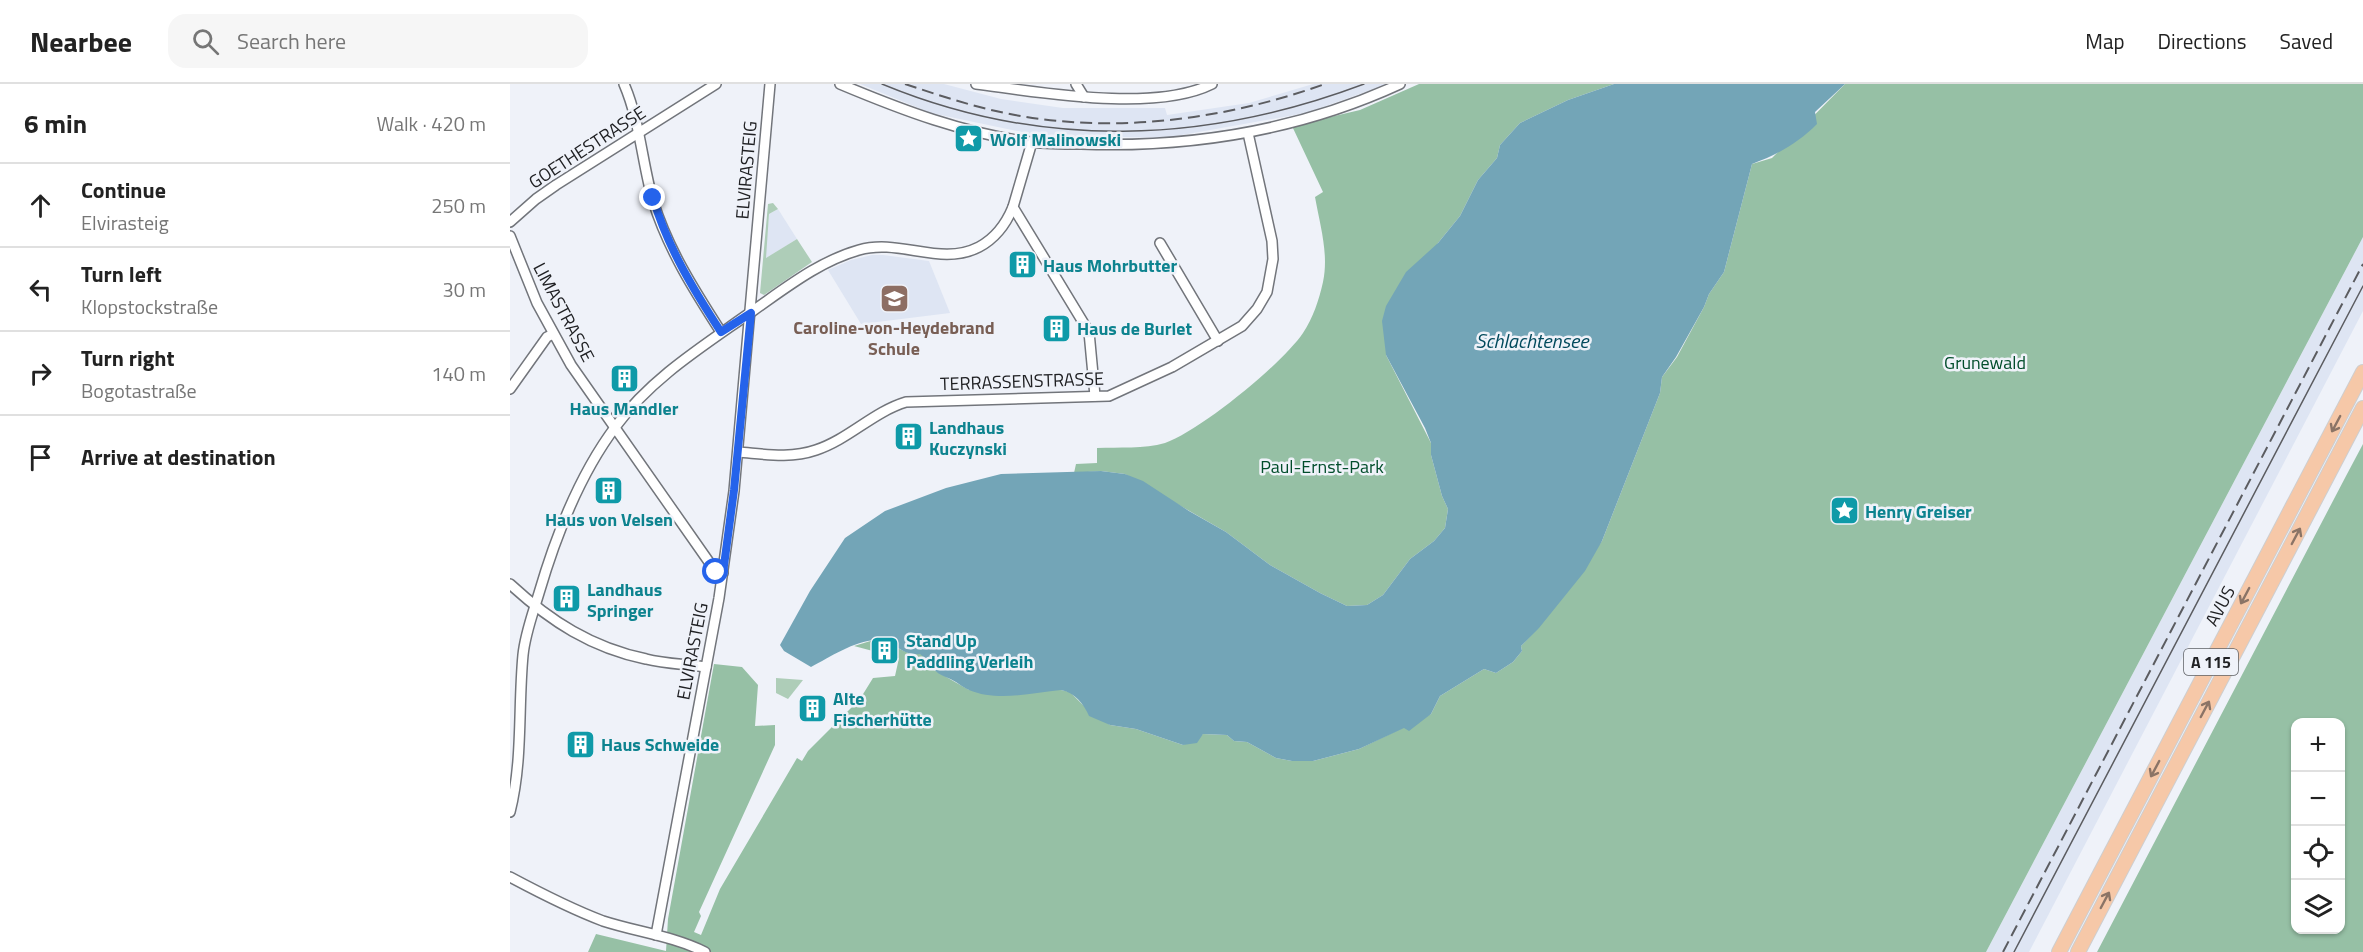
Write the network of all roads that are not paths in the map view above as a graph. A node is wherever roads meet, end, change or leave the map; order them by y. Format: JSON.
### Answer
{"nodes":[{"id":1,"x":624,"y":84,"type":"edge"},
{"id":2,"x":716,"y":84,"type":"edge"},
{"id":3,"x":770,"y":84,"type":"edge"},
{"id":4,"x":840,"y":84,"type":"edge"},
{"id":5,"x":976,"y":84,"type":"edge"},
{"id":6,"x":1076,"y":84,"type":"edge"},
{"id":7,"x":1400,"y":84,"type":"edge"},
{"id":8,"x":1207,"y":85,"type":"edge"},
{"id":9,"x":1084,"y":97,"type":"junction"},
{"id":10,"x":639,"y":133,"type":"junction"},
{"id":11,"x":1248,"y":133,"type":"junction"},
{"id":12,"x":1032,"y":142,"type":"junction"},
{"id":13,"x":1013,"y":207,"type":"junction"},
{"id":14,"x":510,"y":222,"type":"edge"},
{"id":15,"x":510,"y":236,"type":"edge"},
{"id":16,"x":1160,"y":243,"type":"dead end"},
{"id":17,"x":751,"y":313,"type":"junction"},
{"id":18,"x":721,"y":332,"type":"junction"},
{"id":19,"x":553,"y":334,"type":"junction"},
{"id":20,"x":1218,"y":341,"type":"junction"},
{"id":21,"x":2363,"y":372,"type":"edge"},
{"id":22,"x":510,"y":389,"type":"edge"},
{"id":23,"x":1095,"y":396,"type":"junction"},
{"id":24,"x":2363,"y":408,"type":"edge"},
{"id":25,"x":615,"y":426,"type":"junction"},
{"id":26,"x":738,"y":452,"type":"junction"},
{"id":27,"x":723,"y":573,"type":"junction"},
{"id":28,"x":510,"y":584,"type":"edge"},
{"id":29,"x":535,"y":607,"type":"junction"},
{"id":30,"x":705,"y":667,"type":"junction"},
{"id":31,"x":510,"y":812,"type":"edge"},
{"id":32,"x":510,"y":877,"type":"edge"},
{"id":33,"x":656,"y":935,"type":"junction"},
{"id":34,"x":705,"y":952,"type":"edge"},
{"id":35,"x":2059,"y":952,"type":"edge"},
{"id":36,"x":2078,"y":952,"type":"edge"}],
"edges":[{"from":1,"to":10,"type":"street"},
{"from":2,"to":10,"type":"street","name":"GOETHESTRASSE"},
{"from":3,"to":17,"type":"street","name":"ELVIRASTEIG"},
{"from":4,"to":12,"type":"street"},
{"from":5,"to":9,"type":"street"},
{"from":6,"to":9,"type":"street"},
{"from":7,"to":11,"type":"street"},
{"from":8,"to":9,"type":"street"},
{"from":10,"to":14,"type":"street","name":"GOETHESTRASSE"},
{"from":10,"to":18,"type":"street"},
{"from":11,"to":12,"type":"street"},
{"from":11,"to":20,"type":"street","name":"TERRASSENSTRASSE"},
{"from":12,"to":13,"type":"street"},
{"from":13,"to":17,"type":"street"},
{"from":13,"to":23,"type":"street"},
{"from":15,"to":19,"type":"street","name":"LIMASTRASSE"},
{"from":16,"to":20,"type":"street"},
{"from":17,"to":18,"type":"street"},
{"from":17,"to":26,"type":"street","name":"ELVIRASTEIG"},
{"from":18,"to":25,"type":"street"},
{"from":19,"to":22,"type":"street"},
{"from":19,"to":25,"type":"street","name":"LIMASTRASSE"},
{"from":20,"to":23,"type":"street","name":"TERRASSENSTRASSE"},
{"from":21,"to":35,"type":"highway","name":"AVUS","number":"A 115","one_way":true},
{"from":23,"to":26,"type":"street","name":"TERRASSENSTRASSE"},
{"from":36,"to":24,"type":"highway","name":"AVUS","number":"A 115","one_way":true},
{"from":25,"to":27,"type":"street","name":"LIMASTRASSE"},
{"from":25,"to":29,"type":"street"},
{"from":26,"to":27,"type":"street","name":"ELVIRASTEIG"},
{"from":27,"to":30,"type":"street","name":"ELVIRASTEIG"},
{"from":28,"to":29,"type":"street"},
{"from":29,"to":30,"type":"street"},
{"from":29,"to":31,"type":"street"},
{"from":30,"to":33,"type":"street","name":"ELVIRASTEIG"},
{"from":32,"to":33,"type":"street"},
{"from":33,"to":34,"type":"street"}]}
